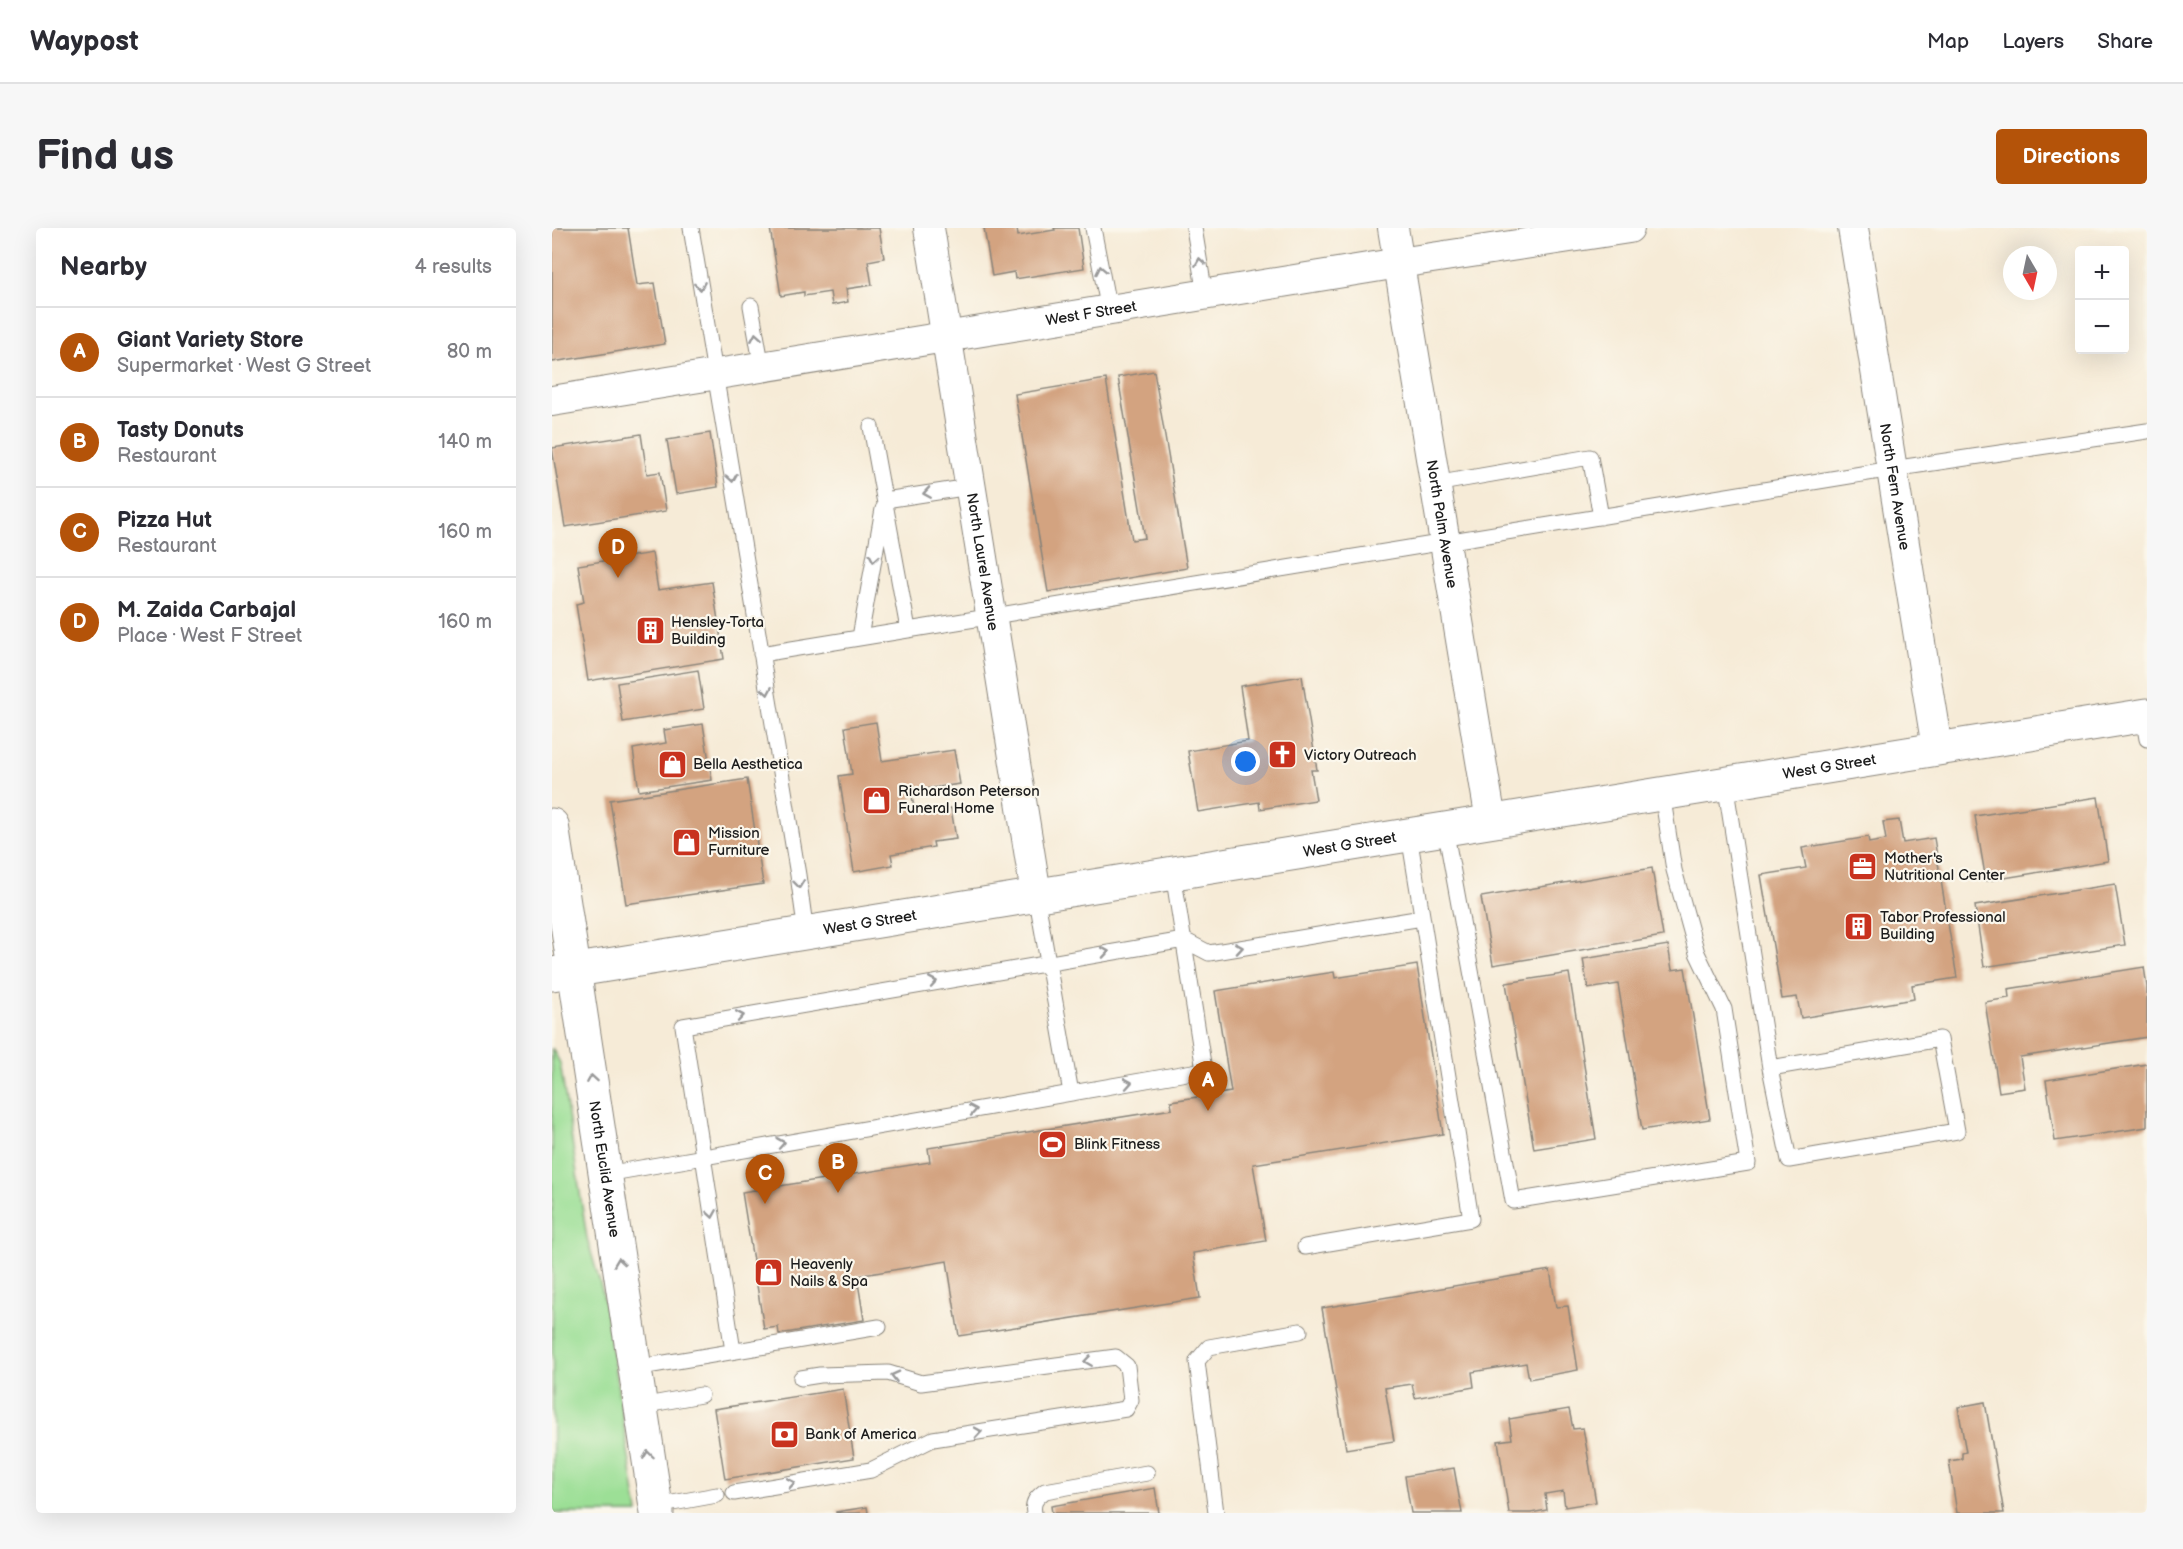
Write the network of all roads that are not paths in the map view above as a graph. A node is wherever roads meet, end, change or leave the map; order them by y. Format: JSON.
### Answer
{"nodes":[{"id":1,"x":691,"y":228,"type":"edge"},
{"id":2,"x":929,"y":228,"type":"edge"},
{"id":3,"x":1093,"y":228,"type":"edge"},
{"id":4,"x":1194,"y":228,"type":"edge"},
{"id":5,"x":1393,"y":228,"type":"edge"},
{"id":6,"x":1629,"y":228,"type":"edge"},
{"id":7,"x":1852,"y":228,"type":"edge"},
{"id":8,"x":1399,"y":263,"type":"junction"},
{"id":9,"x":1205,"y":296,"type":"junction"},
{"id":10,"x":751,"y":306,"type":"dead end"},
{"id":11,"x":1109,"y":311,"type":"junction"},
{"id":12,"x":947,"y":338,"type":"junction"},
{"id":13,"x":762,"y":368,"type":"junction"},
{"id":14,"x":715,"y":375,"type":"junction"},
{"id":15,"x":552,"y":401,"type":"edge"},
{"id":16,"x":871,"y":427,"type":"dead end"},
{"id":17,"x":2147,"y":431,"type":"edge"},
{"id":18,"x":1892,"y":470,"type":"junction"},
{"id":19,"x":1436,"y":484,"type":"junction"},
{"id":20,"x":970,"y":487,"type":"junction"},
{"id":21,"x":885,"y":500,"type":"junction"},
{"id":22,"x":1601,"y":517,"type":"junction"},
{"id":23,"x":1445,"y":543,"type":"junction"},
{"id":24,"x":991,"y":615,"type":"junction"},
{"id":25,"x":908,"y":628,"type":"junction"},
{"id":26,"x":860,"y":637,"type":"junction"},
{"id":27,"x":761,"y":654,"type":"junction"},
{"id":28,"x":2146,"y":723,"type":"edge"},
{"id":29,"x":1937,"y":748,"type":"junction"},
{"id":30,"x":1725,"y":783,"type":"junction"},
{"id":31,"x":1662,"y":793,"type":"junction"},
{"id":32,"x":1491,"y":821,"type":"junction"},
{"id":33,"x":552,"y":825,"type":"edge"},
{"id":34,"x":1445,"y":828,"type":"junction"},
{"id":35,"x":1408,"y":835,"type":"junction"},
{"id":36,"x":1173,"y":873,"type":"junction"},
{"id":37,"x":1035,"y":894,"type":"junction"},
{"id":38,"x":1422,"y":918,"type":"junction"},
{"id":39,"x":806,"y":933,"type":"junction"},
{"id":40,"x":1184,"y":940,"type":"junction"},
{"id":41,"x":1047,"y":962,"type":"junction"},
{"id":42,"x":564,"y":973,"type":"edge"},
{"id":43,"x":1770,"y":1068,"type":"junction"},
{"id":44,"x":1071,"y":1093,"type":"junction"},
{"id":45,"x":703,"y":1156,"type":"junction"},
{"id":46,"x":606,"y":1174,"type":"junction"},
{"id":47,"x":1305,"y":1247,"type":"dead end"},
{"id":48,"x":879,"y":1327,"type":"dead end"},
{"id":49,"x":1300,"y":1331,"type":"dead end"},
{"id":50,"x":733,"y":1351,"type":"junction"},
{"id":51,"x":635,"y":1368,"type":"junction"},
{"id":52,"x":801,"y":1378,"type":"dead end"},
{"id":53,"x":701,"y":1395,"type":"dead end"},
{"id":54,"x":641,"y":1406,"type":"junction"},
{"id":55,"x":1147,"y":1473,"type":"dead end"},
{"id":56,"x":734,"y":1493,"type":"dead end"},
{"id":57,"x":717,"y":1496,"type":"dead end"},
{"id":58,"x":656,"y":1509,"type":"edge"},
{"id":59,"x":1034,"y":1513,"type":"edge"},
{"id":60,"x":1216,"y":1513,"type":"edge"}],
"edges":[{"from":1,"to":14,"type":"lane","one_way":true},
{"from":2,"to":12,"type":"street","name":"North Laurel Avenue"},
{"from":11,"to":3,"type":"lane","one_way":true},
{"from":9,"to":4,"type":"lane","one_way":true},
{"from":5,"to":8,"type":"street","name":"North Palm Avenue"},
{"from":6,"to":8,"type":"street","name":"West F Street"},
{"from":7,"to":18,"type":"street","name":"North Fern Avenue"},
{"from":8,"to":9,"type":"street","name":"West F Street"},
{"from":8,"to":19,"type":"street","name":"North Palm Avenue"},
{"from":9,"to":11,"type":"street","name":"West F Street"},
{"from":13,"to":10,"type":"lane","one_way":true},
{"from":11,"to":12,"type":"street","name":"West F Street"},
{"from":12,"to":13,"type":"street","name":"West F Street"},
{"from":12,"to":20,"type":"street","name":"North Laurel Avenue"},
{"from":13,"to":14,"type":"street","name":"West F Street"},
{"from":14,"to":15,"type":"street","name":"West F Street"},
{"from":14,"to":27,"type":"lane","one_way":true},
{"from":16,"to":21,"type":"lane"},
{"from":17,"to":18,"type":"lane"},
{"from":18,"to":22,"type":"lane"},
{"from":18,"to":29,"type":"street","name":"North Fern Avenue"},
{"from":19,"to":22,"type":"lane"},
{"from":19,"to":23,"type":"street","name":"North Palm Avenue"},
{"from":20,"to":21,"type":"lane","one_way":true},
{"from":20,"to":24,"type":"street","name":"North Laurel Avenue"},
{"from":21,"to":25,"type":"lane"},
{"from":21,"to":26,"type":"lane","one_way":true},
{"from":22,"to":23,"type":"lane"},
{"from":23,"to":24,"type":"lane"},
{"from":23,"to":32,"type":"street","name":"North Palm Avenue"},
{"from":24,"to":25,"type":"lane"},
{"from":24,"to":37,"type":"street","name":"North Laurel Avenue"},
{"from":25,"to":26,"type":"lane"},
{"from":26,"to":27,"type":"lane"},
{"from":27,"to":39,"type":"lane","one_way":true},
{"from":28,"to":29,"type":"street","name":"West G Street"},
{"from":29,"to":30,"type":"street","name":"West G Street"},
{"from":30,"to":31,"type":"street","name":"West G Street"},
{"from":30,"to":43,"type":"lane"},
{"from":31,"to":32,"type":"street","name":"West G Street"},
{"from":31,"to":34,"type":"lane"},
{"from":32,"to":34,"type":"street","name":"West G Street"},
{"from":33,"to":42,"type":"street","name":"North Euclid Avenue"},
{"from":34,"to":35,"type":"street","name":"West G Street"},
{"from":35,"to":36,"type":"street","name":"West G Street"},
{"from":35,"to":38,"type":"lane"},
{"from":36,"to":37,"type":"street","name":"West G Street"},
{"from":36,"to":40,"type":"lane"},
{"from":37,"to":39,"type":"street","name":"West G Street"},
{"from":37,"to":41,"type":"lane"},
{"from":40,"to":38,"type":"lane","one_way":true},
{"from":38,"to":47,"type":"lane"},
{"from":39,"to":42,"type":"street","name":"West G Street"},
{"from":41,"to":40,"type":"lane","one_way":true},
{"from":44,"to":40,"type":"lane","one_way":true},
{"from":41,"to":44,"type":"lane"},
{"from":45,"to":41,"type":"lane","one_way":true},
{"from":46,"to":42,"type":"street","name":"North Euclid Avenue","one_way":true},
{"from":43,"to":43,"type":"lane"},
{"from":45,"to":44,"type":"lane","one_way":true},
{"from":45,"to":46,"type":"lane"},
{"from":45,"to":50,"type":"lane","one_way":true},
{"from":51,"to":46,"type":"street","name":"North Euclid Avenue","one_way":true},
{"from":48,"to":50,"type":"lane"},
{"from":49,"to":60,"type":"lane"},
{"from":50,"to":51,"type":"lane"},
{"from":51,"to":54,"type":"street","name":"North Euclid Avenue"},
{"from":56,"to":52,"type":"lane","one_way":true},
{"from":53,"to":54,"type":"lane"},
{"from":58,"to":54,"type":"street","name":"North Euclid Avenue","one_way":true},
{"from":55,"to":59,"type":"lane"},
{"from":57,"to":58,"type":"lane"}]}
